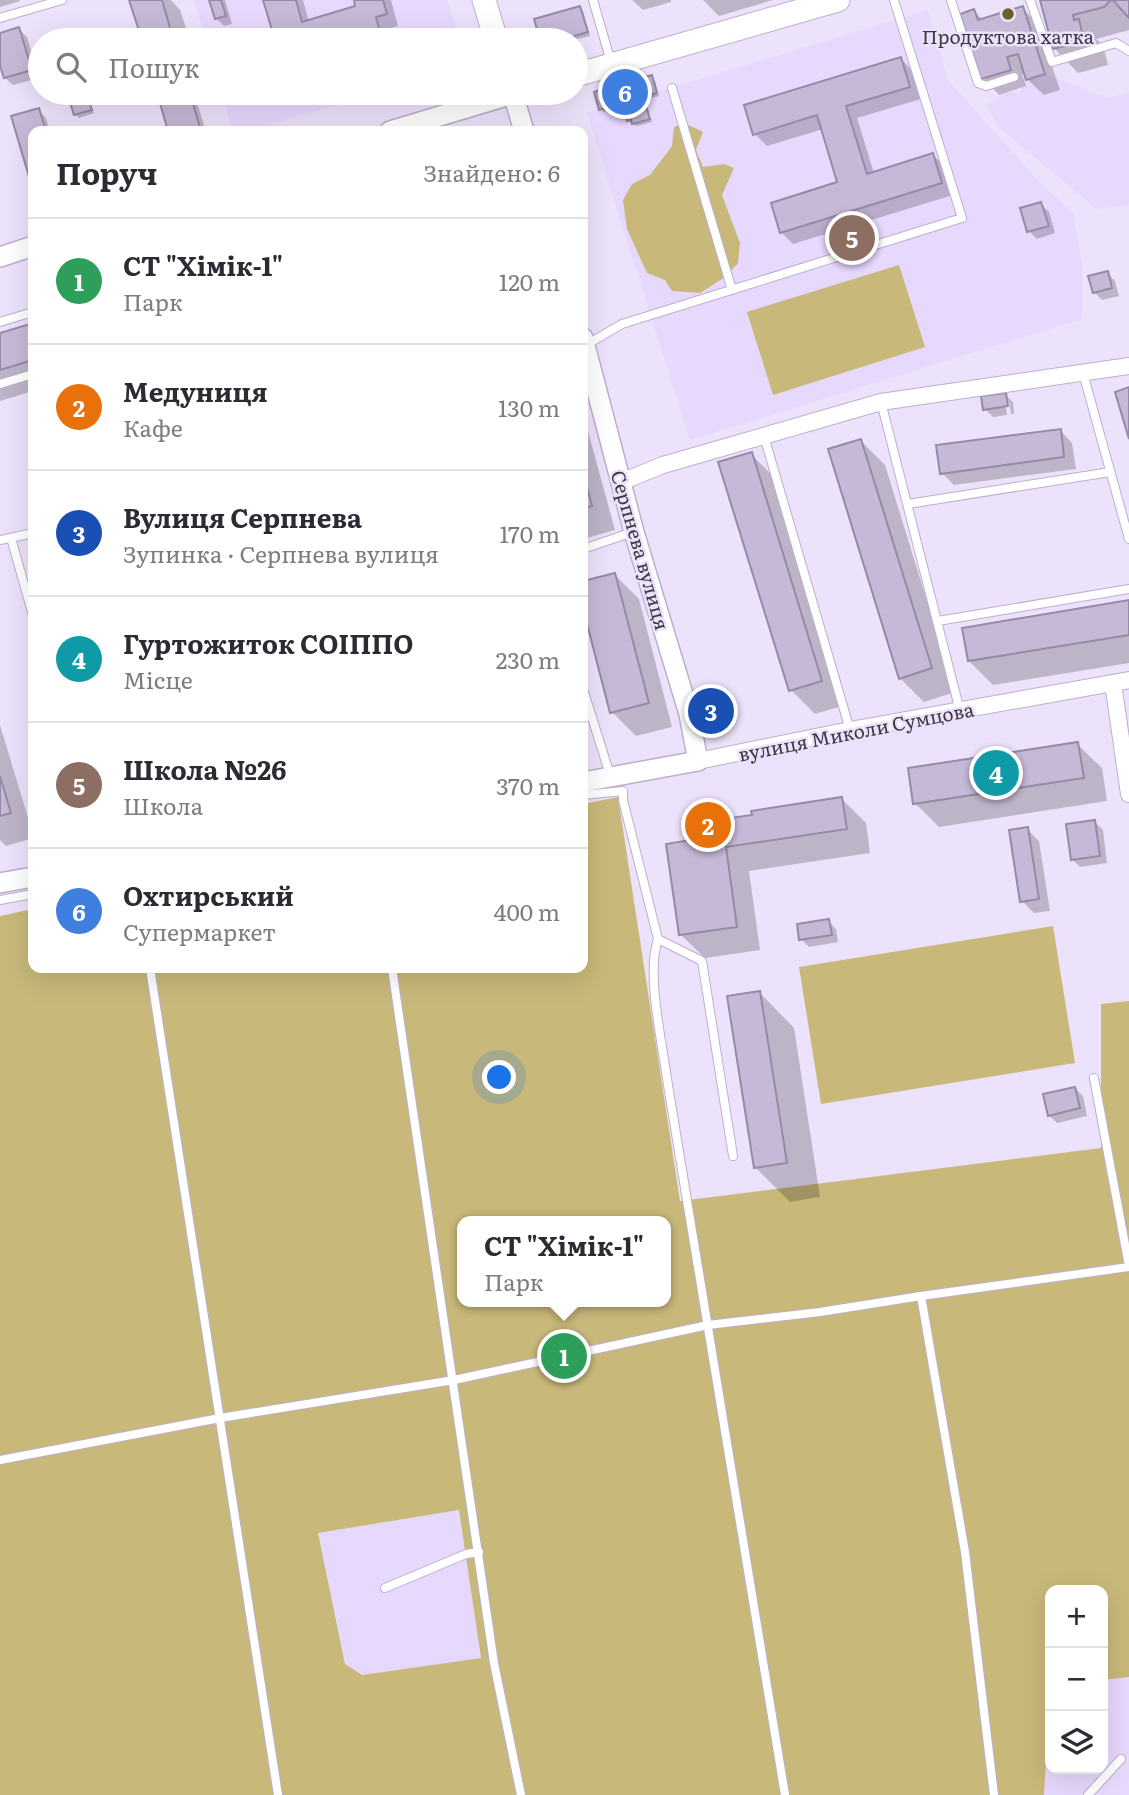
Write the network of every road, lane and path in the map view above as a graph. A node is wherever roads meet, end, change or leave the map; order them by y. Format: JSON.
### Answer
{"nodes":[{"id":1,"x":62,"y":0,"type":"edge"},
{"id":2,"x":484,"y":0,"type":"edge"},
{"id":3,"x":593,"y":0,"type":"edge"},
{"id":4,"x":838,"y":0,"type":"edge"},
{"id":5,"x":894,"y":0,"type":"edge"},
{"id":6,"x":951,"y":0,"type":"edge"},
{"id":7,"x":1030,"y":0,"type":"edge"},
{"id":8,"x":0,"y":18,"type":"edge"},
{"id":9,"x":492,"y":28,"type":"edge"},
{"id":10,"x":1129,"y":51,"type":"edge"},
{"id":11,"x":612,"y":64,"type":"junction"},
{"id":12,"x":588,"y":71,"type":"edge"},
{"id":13,"x":1014,"y":77,"type":"dead end"},
{"id":14,"x":672,"y":88,"type":"dead end"},
{"id":15,"x":483,"y":105,"type":"edge"},
{"id":16,"x":517,"y":105,"type":"edge"},
{"id":17,"x":430,"y":126,"type":"edge"},
{"id":18,"x":523,"y":126,"type":"edge"},
{"id":19,"x":28,"y":248,"type":"edge"},
{"id":20,"x":0,"y":257,"type":"edge"},
{"id":21,"x":732,"y":290,"type":"junction"},
{"id":22,"x":28,"y":314,"type":"edge"},
{"id":23,"x":0,"y":323,"type":"edge"},
{"id":24,"x":588,"y":341,"type":"edge"},
{"id":25,"x":588,"y":361,"type":"edge"},
{"id":26,"x":1129,"y":366,"type":"edge"},
{"id":27,"x":1083,"y":373,"type":"junction"},
{"id":28,"x":28,"y":376,"type":"edge"},
{"id":29,"x":0,"y":384,"type":"edge"},
{"id":30,"x":881,"y":402,"type":"junction"},
{"id":31,"x":764,"y":436,"type":"junction"},
{"id":32,"x":1110,"y":472,"type":"junction"},
{"id":33,"x":621,"y":482,"type":"junction"},
{"id":34,"x":908,"y":504,"type":"junction"},
{"id":35,"x":634,"y":532,"type":"junction"},
{"id":36,"x":28,"y":534,"type":"edge"},
{"id":37,"x":11,"y":538,"type":"junction"},
{"id":38,"x":1129,"y":539,"type":"edge"},
{"id":39,"x":0,"y":540,"type":"edge"},
{"id":40,"x":588,"y":547,"type":"edge"},
{"id":41,"x":1129,"y":589,"type":"edge"},
{"id":42,"x":28,"y":598,"type":"edge"},
{"id":43,"x":938,"y":621,"type":"junction"},
{"id":44,"x":1121,"y":681,"type":"edge"},
{"id":45,"x":588,"y":702,"type":"edge"},
{"id":46,"x":960,"y":711,"type":"junction"},
{"id":47,"x":850,"y":730,"type":"junction"},
{"id":48,"x":698,"y":761,"type":"junction"},
{"id":49,"x":619,"y":781,"type":"junction"},
{"id":50,"x":588,"y":782,"type":"edge"},
{"id":51,"x":588,"y":793,"type":"edge"},
{"id":52,"x":1129,"y":794,"type":"edge"},
{"id":53,"x":28,"y":878,"type":"edge"},
{"id":54,"x":0,"y":883,"type":"edge"},
{"id":55,"x":28,"y":895,"type":"edge"},
{"id":56,"x":0,"y":900,"type":"edge"},
{"id":57,"x":658,"y":939,"type":"junction"},
{"id":58,"x":151,"y":973,"type":"edge"},
{"id":59,"x":393,"y":973,"type":"edge"},
{"id":60,"x":1094,"y":1078,"type":"dead end"},
{"id":61,"x":733,"y":1156,"type":"dead end"},
{"id":62,"x":1129,"y":1266,"type":"edge"},
{"id":63,"x":921,"y":1296,"type":"junction"},
{"id":64,"x":708,"y":1325,"type":"junction"},
{"id":65,"x":454,"y":1380,"type":"junction"},
{"id":66,"x":220,"y":1418,"type":"junction"},
{"id":67,"x":0,"y":1460,"type":"edge"},
{"id":68,"x":479,"y":1552,"type":"junction"},
{"id":69,"x":386,"y":1588,"type":"dead end"},
{"id":70,"x":1121,"y":1759,"type":"dead end"},
{"id":71,"x":278,"y":1795,"type":"edge"},
{"id":72,"x":521,"y":1795,"type":"edge"},
{"id":73,"x":785,"y":1795,"type":"edge"},
{"id":74,"x":994,"y":1795,"type":"edge"},
{"id":75,"x":1088,"y":1795,"type":"edge"}],
"edges":[{"from":1,"to":8,"type":"lane"},
{"from":2,"to":9,"type":"main road"},
{"from":3,"to":11,"type":"lane"},
{"from":4,"to":11,"type":"main road"},
{"from":5,"to":21,"type":"lane"},
{"from":6,"to":13,"type":"lane"},
{"from":7,"to":10,"type":"lane"},
{"from":11,"to":12,"type":"main road"},
{"from":14,"to":21,"type":"lane"},
{"from":15,"to":17,"type":"street"},
{"from":16,"to":18,"type":"street"},
{"from":19,"to":20,"type":"street"},
{"from":21,"to":24,"type":"lane"},
{"from":22,"to":23,"type":"lane"},
{"from":25,"to":33,"type":"street","name":"Серпнева вулиця"},
{"from":26,"to":27,"type":"street"},
{"from":27,"to":30,"type":"street"},
{"from":27,"to":32,"type":"lane"},
{"from":28,"to":29,"type":"lane"},
{"from":30,"to":31,"type":"street"},
{"from":30,"to":34,"type":"lane"},
{"from":31,"to":33,"type":"street"},
{"from":31,"to":47,"type":"lane"},
{"from":32,"to":34,"type":"lane"},
{"from":32,"to":38,"type":"lane"},
{"from":33,"to":35,"type":"street","name":"Серпнева вулиця"},
{"from":34,"to":43,"type":"lane"},
{"from":35,"to":40,"type":"lane"},
{"from":35,"to":48,"type":"street","name":"Серпнева вулиця"},
{"from":36,"to":37,"type":"lane"},
{"from":37,"to":39,"type":"lane"},
{"from":37,"to":42,"type":"lane"},
{"from":41,"to":43,"type":"lane"},
{"from":43,"to":46,"type":"lane"},
{"from":44,"to":46,"type":"street","name":"вулиця Миколи Сумцова"},
{"from":44,"to":52,"type":"street"},
{"from":45,"to":49,"type":"lane"},
{"from":46,"to":47,"type":"street","name":"вулиця Миколи Сумцова"},
{"from":47,"to":48,"type":"street","name":"вулиця Миколи Сумцова"},
{"from":48,"to":49,"type":"street","name":"вулиця Миколи Сумцова"},
{"from":49,"to":50,"type":"street","name":"вулиця Миколи Сумцова"},
{"from":49,"to":51,"type":"lane"},
{"from":49,"to":57,"type":"lane"},
{"from":53,"to":54,"type":"street"},
{"from":55,"to":56,"type":"lane"},
{"from":57,"to":61,"type":"lane"},
{"from":57,"to":64,"type":"lane"},
{"from":58,"to":66,"type":"lane"},
{"from":59,"to":65,"type":"lane"},
{"from":60,"to":62,"type":"lane"},
{"from":62,"to":63,"type":"lane"},
{"from":63,"to":64,"type":"lane"},
{"from":63,"to":74,"type":"lane"},
{"from":64,"to":65,"type":"lane"},
{"from":64,"to":73,"type":"lane"},
{"from":65,"to":66,"type":"lane"},
{"from":65,"to":68,"type":"lane"},
{"from":66,"to":67,"type":"lane"},
{"from":66,"to":71,"type":"lane"},
{"from":68,"to":69,"type":"lane"},
{"from":68,"to":72,"type":"lane"},
{"from":70,"to":75,"type":"lane"}]}
